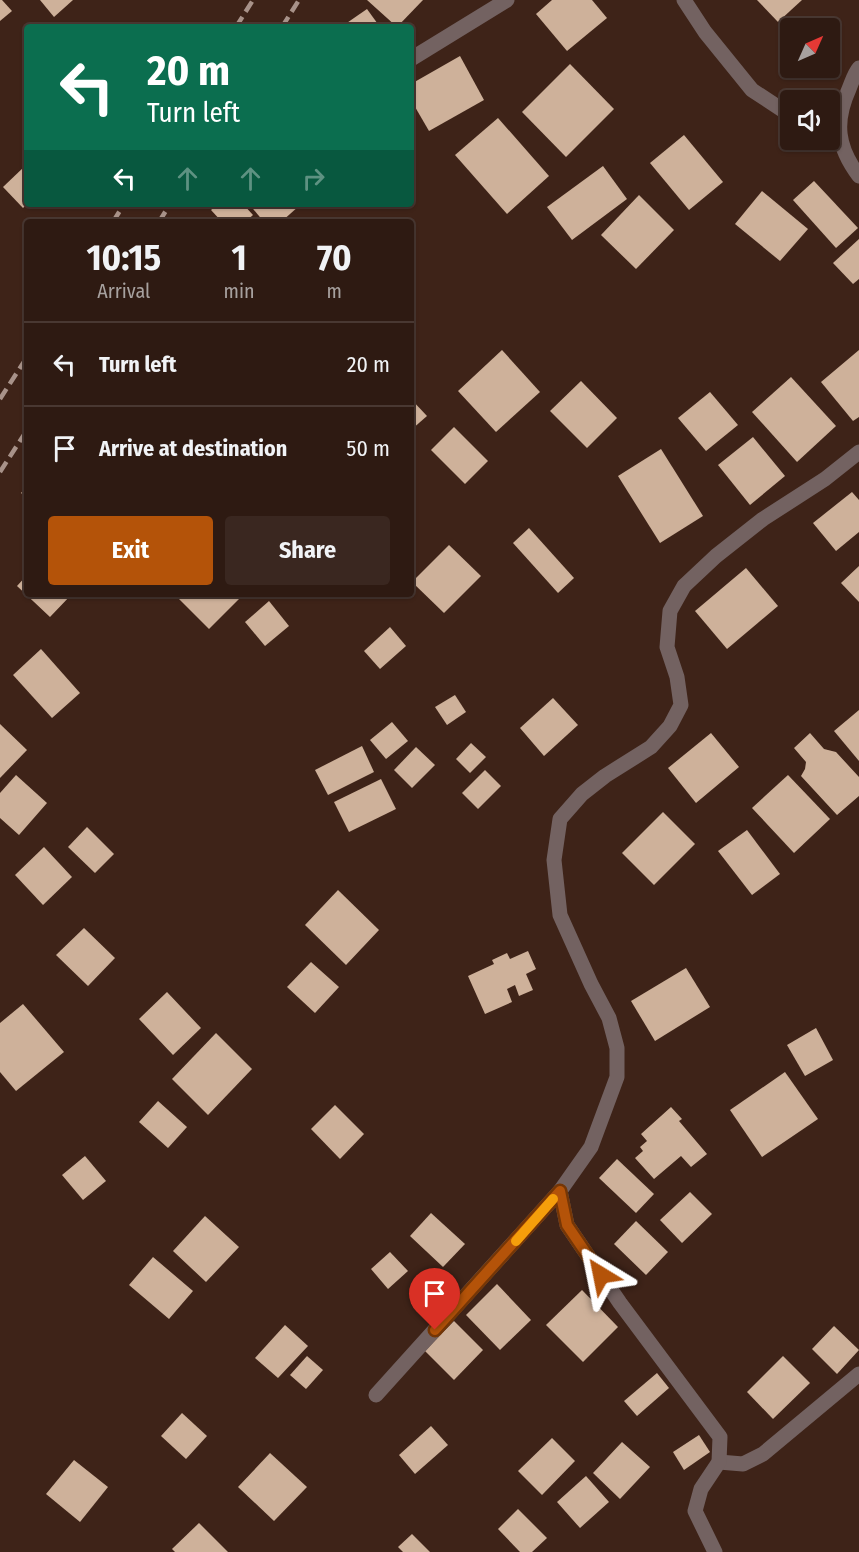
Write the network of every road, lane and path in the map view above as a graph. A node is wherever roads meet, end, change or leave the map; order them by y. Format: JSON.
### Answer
{"nodes":[{"id":1,"x":507,"y":0,"type":"edge"},
{"id":2,"x":684,"y":0,"type":"edge"},
{"id":3,"x":414,"y":57,"type":"edge"},
{"id":4,"x":859,"y":68,"type":"edge"},
{"id":5,"x":780,"y":108,"type":"edge"},
{"id":6,"x":840,"y":112,"type":"edge"},
{"id":7,"x":840,"y":143,"type":"edge"},
{"id":8,"x":859,"y":176,"type":"edge"},
{"id":9,"x":859,"y":452,"type":"edge"},
{"id":10,"x":560,"y":1191,"type":"junction"},
{"id":11,"x":859,"y":1374,"type":"edge"},
{"id":12,"x":376,"y":1395,"type":"dead end"},
{"id":13,"x":719,"y":1462,"type":"junction"},
{"id":14,"x":715,"y":1552,"type":"edge"}],
"edges":[{"from":1,"to":3,"type":"street"},
{"from":2,"to":5,"type":"street"},
{"from":4,"to":6,"type":"street"},
{"from":7,"to":8,"type":"street"},
{"from":9,"to":10,"type":"street"},
{"from":10,"to":12,"type":"street"},
{"from":10,"to":13,"type":"street"},
{"from":11,"to":13,"type":"street"},
{"from":13,"to":14,"type":"street"}]}
